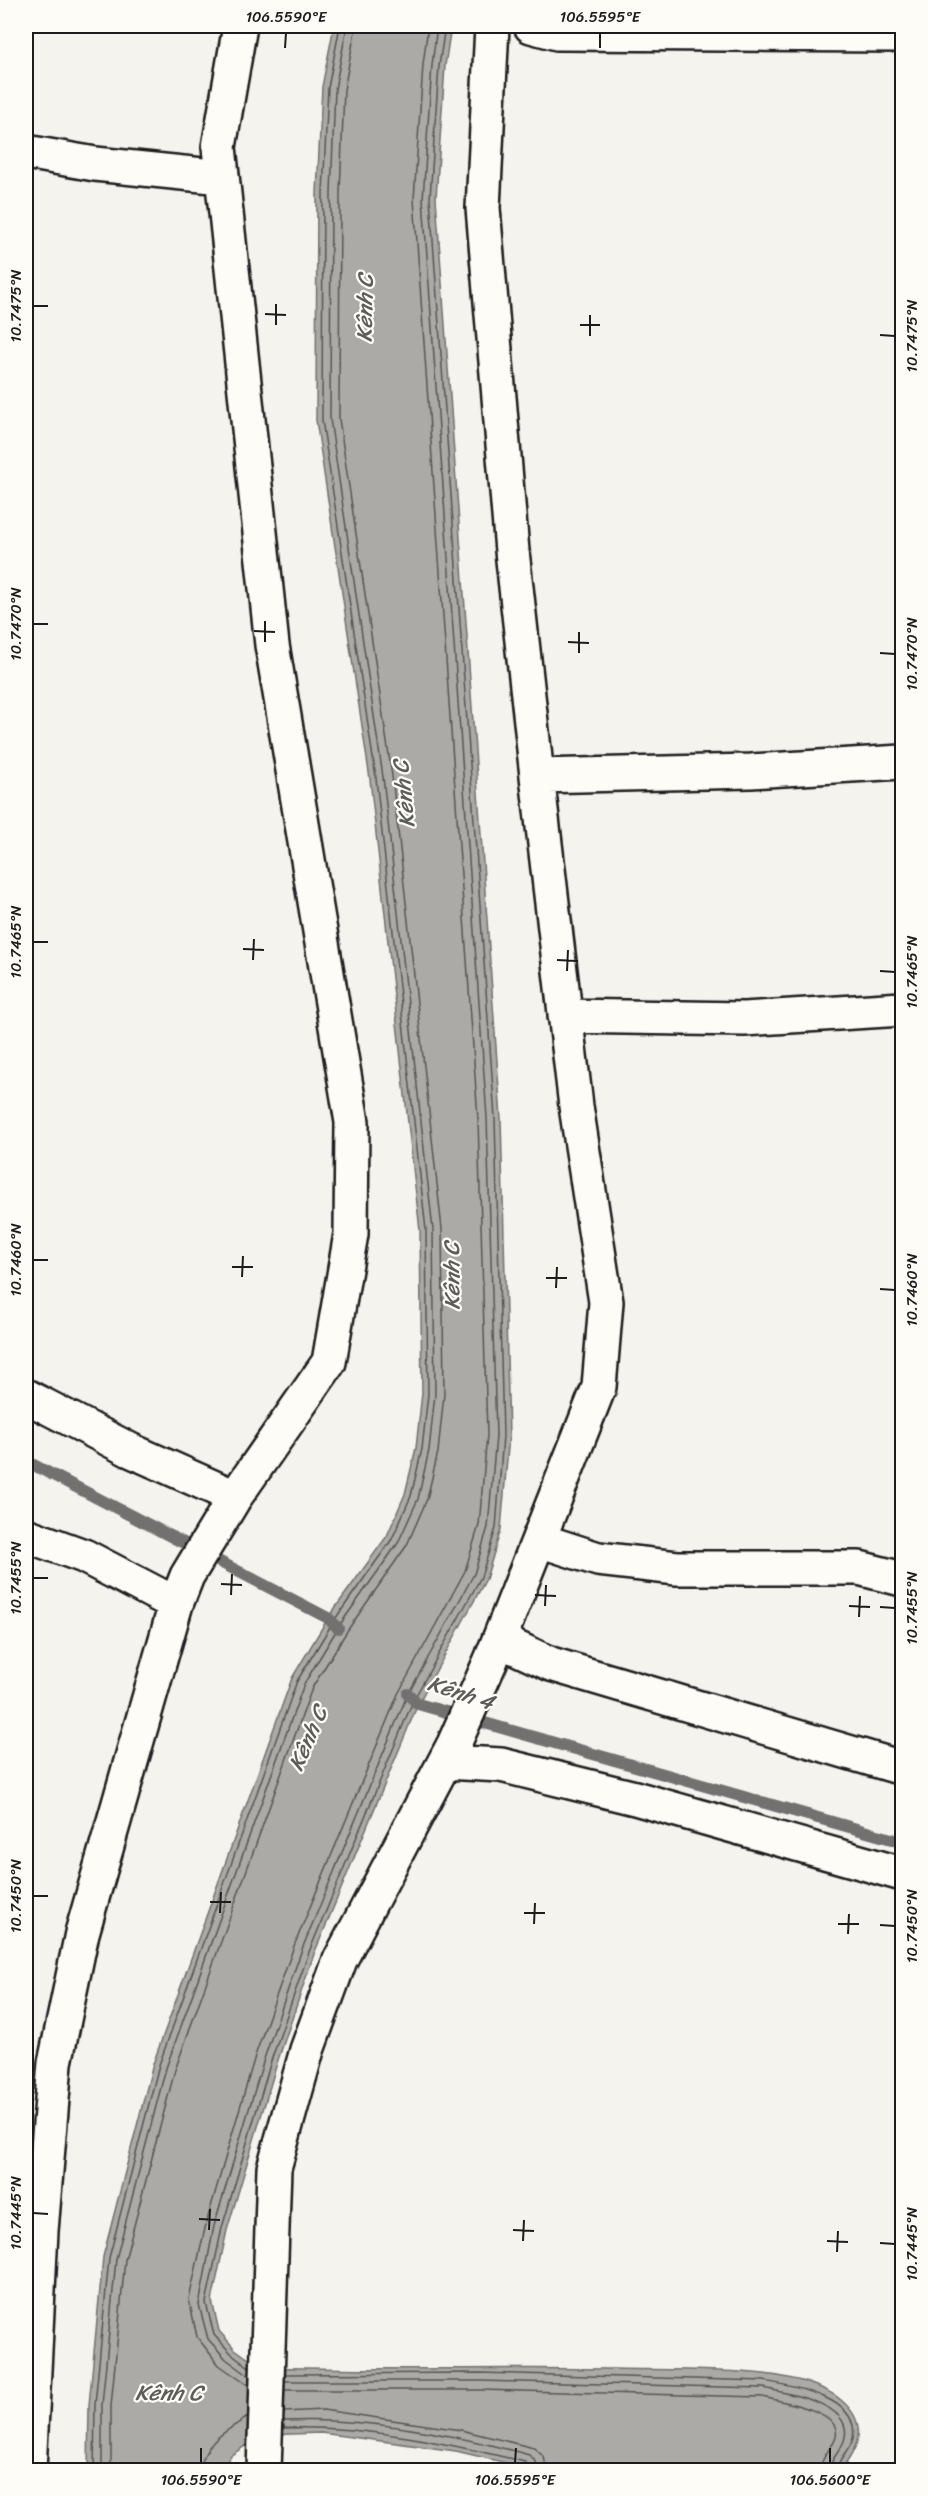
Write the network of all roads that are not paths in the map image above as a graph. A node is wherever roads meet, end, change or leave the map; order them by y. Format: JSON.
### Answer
{"nodes":[{"id":1,"x":240,"y":26,"type":"edge"},
{"id":2,"x":492,"y":26,"type":"edge"},
{"id":3,"x":531,"y":26,"type":"edge"},
{"id":4,"x":903,"y":35,"type":"edge"},
{"id":5,"x":26,"y":152,"type":"edge"},
{"id":6,"x":222,"y":177,"type":"junction"},
{"id":7,"x":903,"y":762,"type":"edge"},
{"id":8,"x":537,"y":776,"type":"junction"},
{"id":9,"x":903,"y":1009,"type":"edge"},
{"id":10,"x":565,"y":1016,"type":"junction"},
{"id":11,"x":26,"y":1395,"type":"edge"},
{"id":12,"x":227,"y":1509,"type":"junction"},
{"id":13,"x":26,"y":1535,"type":"edge"},
{"id":14,"x":539,"y":1540,"type":"junction"},
{"id":15,"x":903,"y":1579,"type":"edge"},
{"id":16,"x":182,"y":1590,"type":"junction"},
{"id":17,"x":495,"y":1650,"type":"junction"},
{"id":18,"x":450,"y":1753,"type":"junction"},
{"id":19,"x":903,"y":1768,"type":"edge"},
{"id":20,"x":903,"y":1874,"type":"edge"},
{"id":21,"x":29,"y":2470,"type":"edge"},
{"id":22,"x":264,"y":2470,"type":"edge"}],
"edges":[{"from":1,"to":6,"type":"street"},
{"from":2,"to":8,"type":"street"},
{"from":3,"to":4,"type":"street"},
{"from":5,"to":6,"type":"street"},
{"from":6,"to":12,"type":"street"},
{"from":7,"to":8,"type":"street"},
{"from":8,"to":10,"type":"street"},
{"from":9,"to":10,"type":"street"},
{"from":10,"to":14,"type":"street"},
{"from":11,"to":12,"type":"street"},
{"from":12,"to":16,"type":"street"},
{"from":13,"to":16,"type":"street"},
{"from":14,"to":15,"type":"street"},
{"from":14,"to":17,"type":"street"},
{"from":16,"to":21,"type":"street"},
{"from":17,"to":18,"type":"street"},
{"from":17,"to":19,"type":"street"},
{"from":18,"to":20,"type":"street"},
{"from":18,"to":22,"type":"street"}]}
